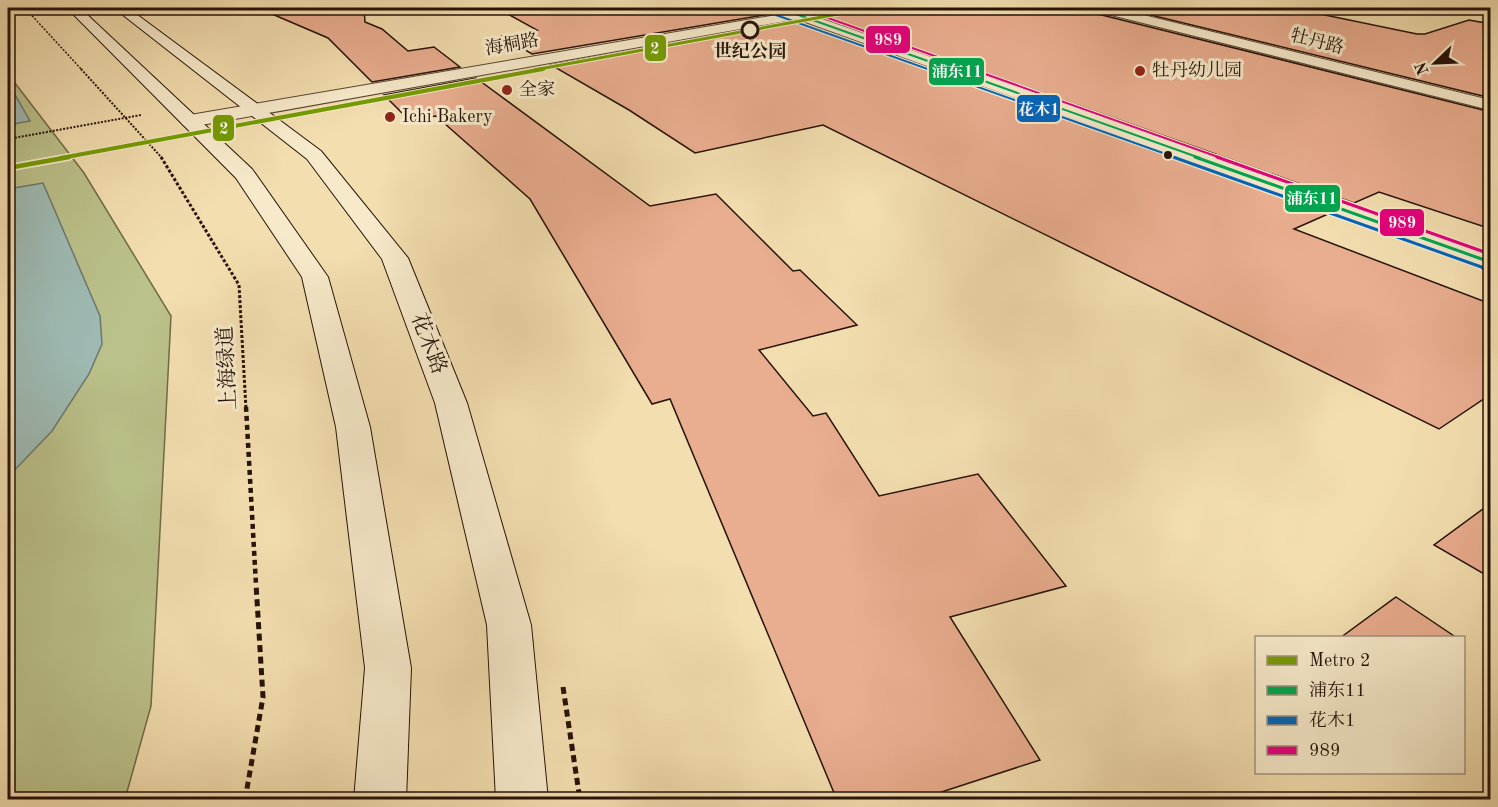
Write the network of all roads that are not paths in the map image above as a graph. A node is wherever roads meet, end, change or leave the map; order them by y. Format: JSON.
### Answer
{"nodes":[{"id":1,"x":73,"y":8,"type":"edge"},
{"id":2,"x":120,"y":8,"type":"edge"},
{"id":3,"x":779,"y":8,"type":"edge"},
{"id":4,"x":841,"y":8,"type":"edge"},
{"id":5,"x":1100,"y":8,"type":"edge"},
{"id":6,"x":798,"y":15,"type":"junction"},
{"id":7,"x":1491,"y":105,"type":"edge"},
{"id":8,"x":255,"y":110,"type":"junction"},
{"id":9,"x":190,"y":121,"type":"junction"},
{"id":10,"x":1491,"y":262,"type":"edge"},
{"id":11,"x":380,"y":800,"type":"edge"},
{"id":12,"x":522,"y":800,"type":"edge"}],
"edges":[{"from":1,"to":9,"type":"main road"},
{"from":2,"to":8,"type":"main road","name":"花木路"},
{"from":3,"to":6,"type":"main road"},
{"from":4,"to":6,"type":"main road","name":"海桐路"},
{"from":5,"to":7,"type":"main road","name":"牡丹路"},
{"from":6,"to":8,"type":"main road","name":"海桐路"},
{"from":6,"to":10,"type":"main road"},
{"from":8,"to":9,"type":"main road","name":"海桐路"},
{"from":8,"to":12,"type":"main road","name":"花木路"},
{"from":9,"to":11,"type":"main road"}]}
